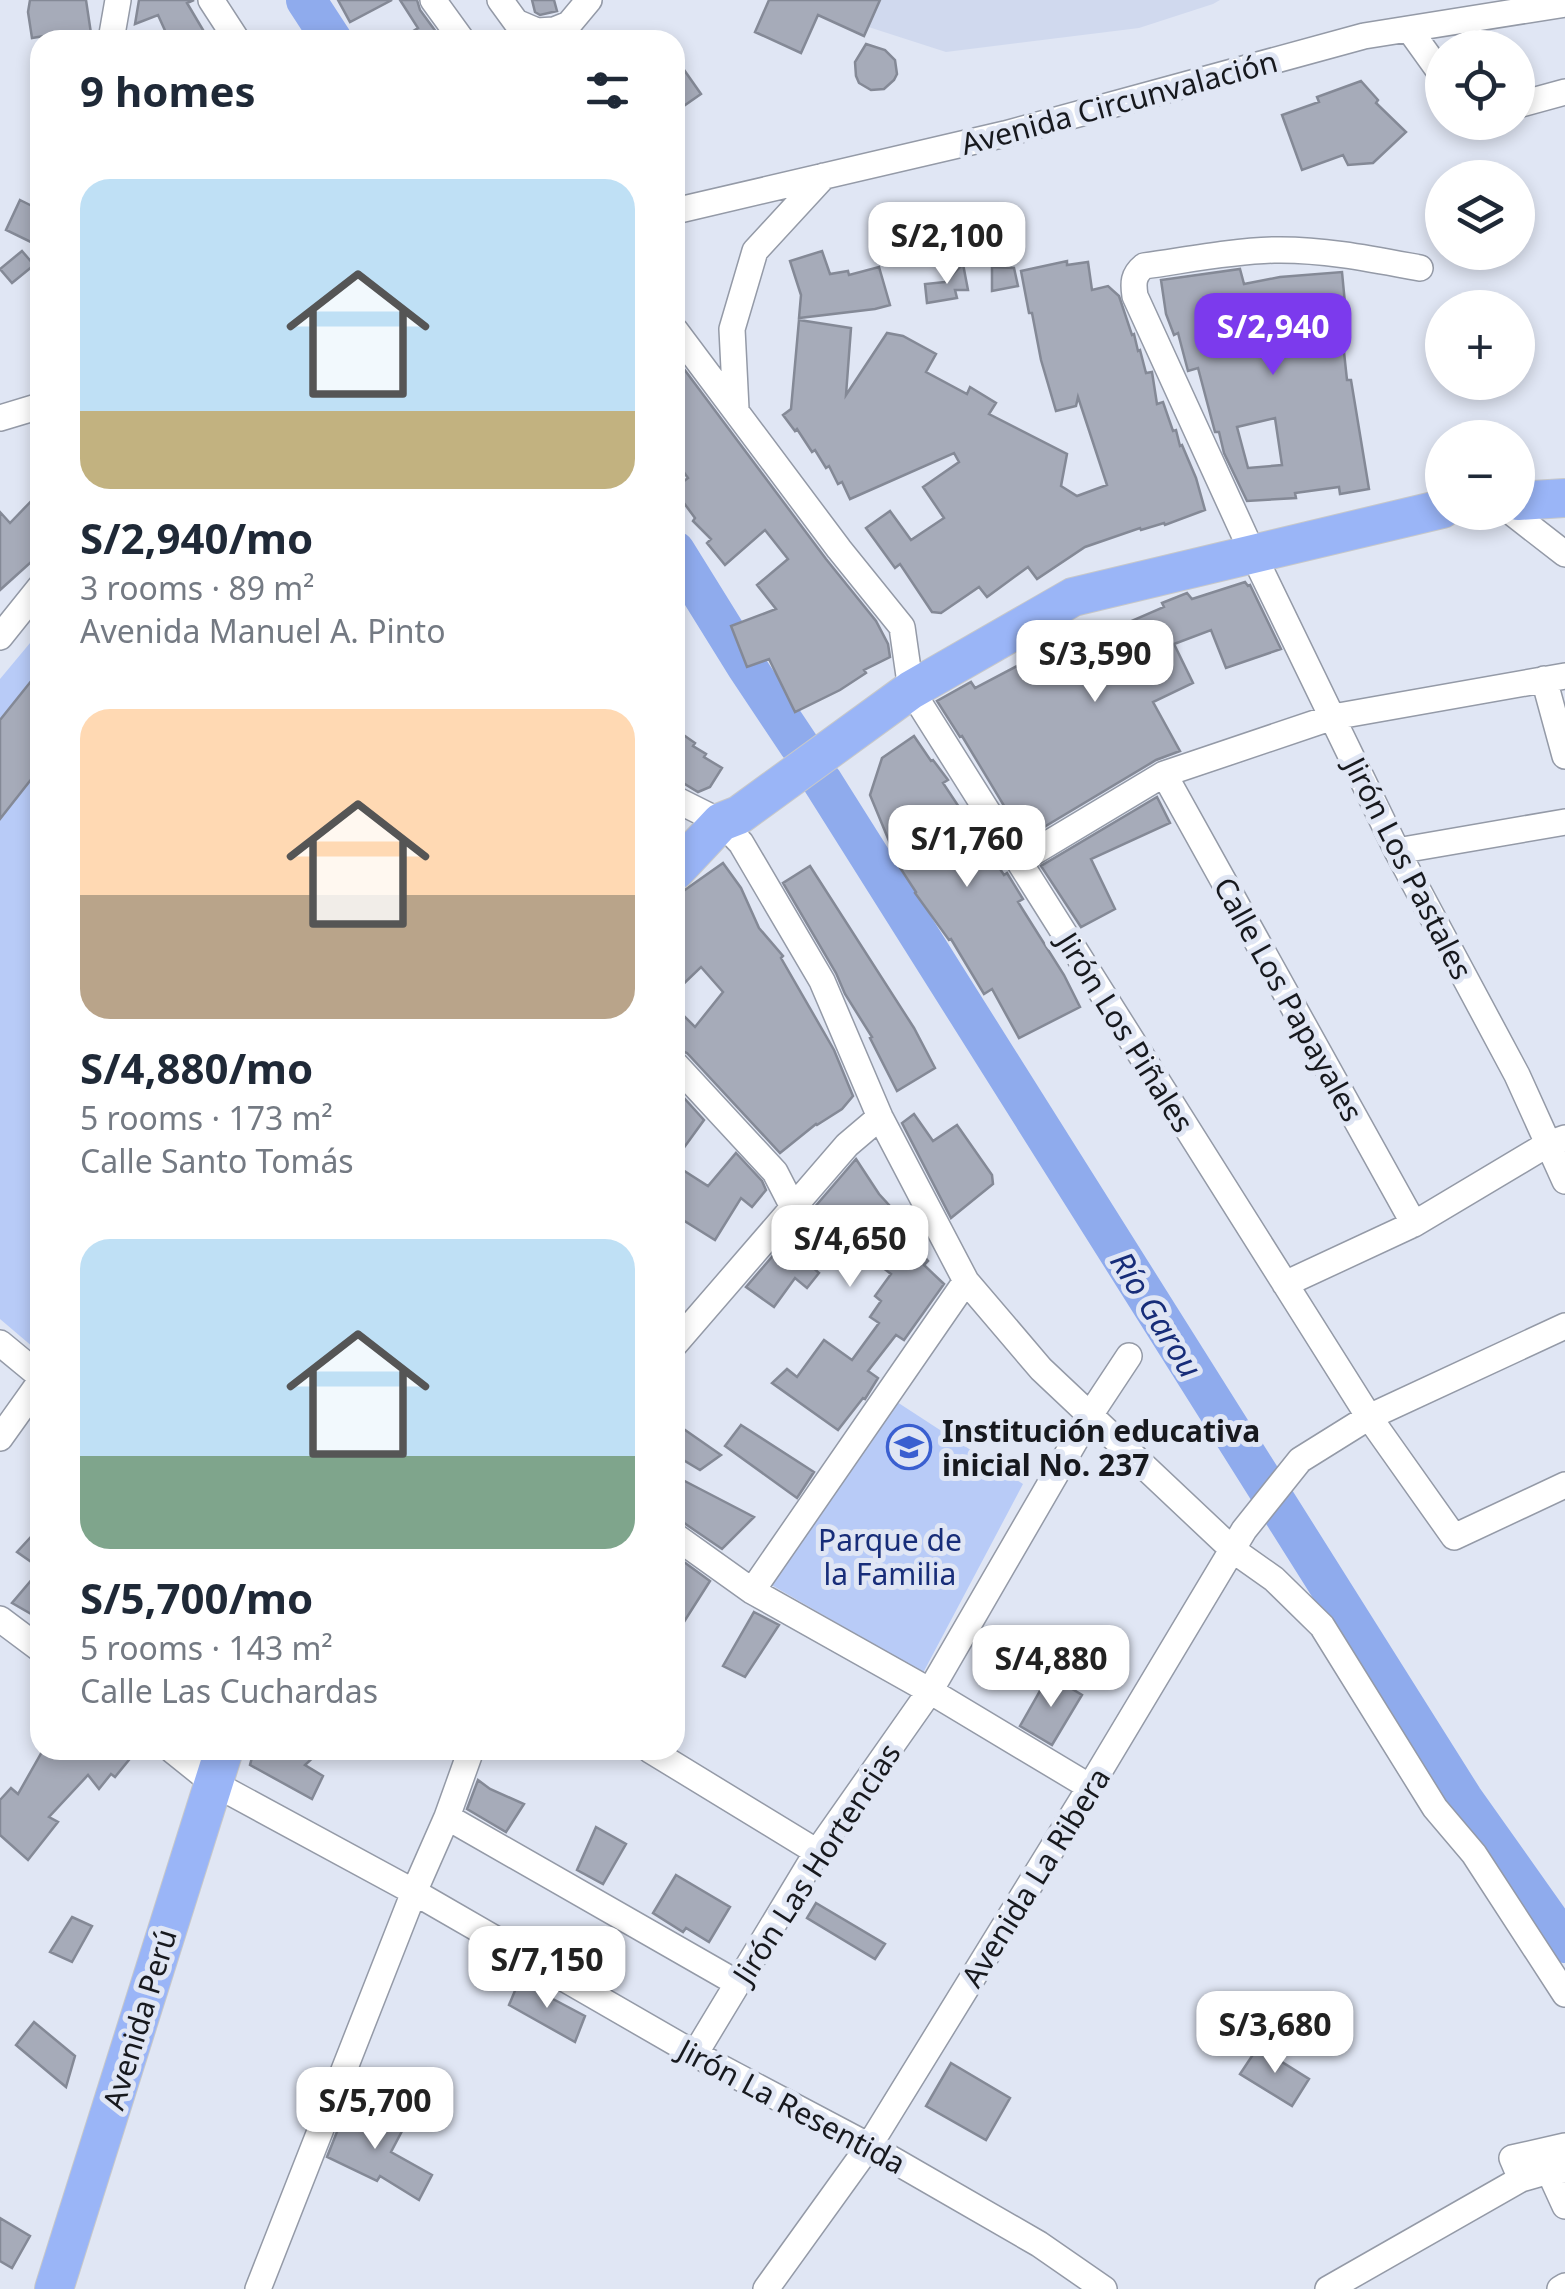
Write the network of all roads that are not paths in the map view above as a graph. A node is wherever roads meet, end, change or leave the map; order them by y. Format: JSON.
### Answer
{"nodes":[{"id":1,"x":118,"y":0,"type":"edge"},
{"id":2,"x":210,"y":0,"type":"edge"},
{"id":3,"x":433,"y":0,"type":"edge"},
{"id":4,"x":500,"y":0,"type":"edge"},
{"id":5,"x":589,"y":0,"type":"edge"},
{"id":6,"x":1565,"y":4,"type":"edge"},
{"id":7,"x":1408,"y":29,"type":"junction"},
{"id":8,"x":113,"y":30,"type":"edge"},
{"id":9,"x":231,"y":30,"type":"edge"},
{"id":10,"x":455,"y":30,"type":"edge"},
{"id":11,"x":1425,"y":52,"type":"edge"},
{"id":12,"x":1565,"y":92,"type":"edge"},
{"id":13,"x":1535,"y":100,"type":"edge"},
{"id":14,"x":824,"y":176,"type":"junction"},
{"id":15,"x":685,"y":209,"type":"edge"},
{"id":16,"x":1420,"y":268,"type":"dead end"},
{"id":17,"x":685,"y":343,"type":"edge"},
{"id":18,"x":30,"y":409,"type":"edge"},
{"id":19,"x":736,"y":409,"type":"junction"},
{"id":20,"x":0,"y":418,"type":"edge"},
{"id":21,"x":1565,"y":498,"type":"edge"},
{"id":22,"x":1535,"y":500,"type":"edge"},
{"id":23,"x":1425,"y":513,"type":"edge"},
{"id":24,"x":1534,"y":530,"type":"edge"},
{"id":25,"x":1254,"y":554,"type":"junction"},
{"id":26,"x":1565,"y":554,"type":"edge"},
{"id":27,"x":30,"y":600,"type":"edge"},
{"id":28,"x":0,"y":637,"type":"edge"},
{"id":29,"x":1554,"y":677,"type":"edge"},
{"id":30,"x":912,"y":690,"type":"junction"},
{"id":31,"x":1332,"y":717,"type":"junction"},
{"id":32,"x":1565,"y":756,"type":"edge"},
{"id":33,"x":1164,"y":774,"type":"junction"},
{"id":34,"x":685,"y":804,"type":"edge"},
{"id":35,"x":721,"y":822,"type":"junction"},
{"id":36,"x":1565,"y":822,"type":"edge"},
{"id":37,"x":1397,"y":851,"type":"junction"},
{"id":38,"x":685,"y":860,"type":"edge"},
{"id":39,"x":1019,"y":862,"type":"junction"},
{"id":40,"x":685,"y":1075,"type":"edge"},
{"id":41,"x":880,"y":1118,"type":"junction"},
{"id":42,"x":1557,"y":1141,"type":"edge"},
{"id":43,"x":1565,"y":1181,"type":"edge"},
{"id":44,"x":793,"y":1207,"type":"junction"},
{"id":45,"x":1414,"y":1224,"type":"junction"},
{"id":46,"x":966,"y":1281,"type":"junction"},
{"id":47,"x":1285,"y":1284,"type":"junction"},
{"id":48,"x":1565,"y":1326,"type":"edge"},
{"id":49,"x":685,"y":1332,"type":"edge"},
{"id":50,"x":0,"y":1343,"type":"edge"},
{"id":51,"x":1129,"y":1356,"type":"dead end"},
{"id":52,"x":30,"y":1370,"type":"edge"},
{"id":53,"x":30,"y":1394,"type":"edge"},
{"id":54,"x":1090,"y":1414,"type":"junction"},
{"id":55,"x":1369,"y":1418,"type":"junction"},
{"id":56,"x":0,"y":1438,"type":"edge"},
{"id":57,"x":1565,"y":1485,"type":"edge"},
{"id":58,"x":1239,"y":1540,"type":"junction"},
{"id":59,"x":685,"y":1543,"type":"edge"},
{"id":60,"x":752,"y":1590,"type":"junction"},
{"id":61,"x":0,"y":1618,"type":"edge"},
{"id":62,"x":30,"y":1641,"type":"edge"},
{"id":63,"x":930,"y":1691,"type":"junction"},
{"id":64,"x":467,"y":1760,"type":"edge"},
{"id":65,"x":666,"y":1760,"type":"edge"},
{"id":66,"x":219,"y":1766,"type":"edge"},
{"id":67,"x":1090,"y":1787,"type":"junction"},
{"id":68,"x":447,"y":1817,"type":"junction"},
{"id":69,"x":816,"y":1852,"type":"junction"},
{"id":70,"x":414,"y":1892,"type":"junction"},
{"id":71,"x":737,"y":1983,"type":"junction"},
{"id":72,"x":1565,"y":1994,"type":"edge"},
{"id":73,"x":694,"y":2054,"type":"junction"},
{"id":74,"x":869,"y":2146,"type":"junction"},
{"id":75,"x":1565,"y":2146,"type":"edge"},
{"id":76,"x":1557,"y":2170,"type":"edge"},
{"id":77,"x":1521,"y":2179,"type":"junction"},
{"id":78,"x":1565,"y":2206,"type":"edge"},
{"id":79,"x":54,"y":2289,"type":"edge"},
{"id":80,"x":258,"y":2289,"type":"edge"},
{"id":81,"x":766,"y":2289,"type":"edge"},
{"id":82,"x":1104,"y":2289,"type":"edge"},
{"id":83,"x":1328,"y":2289,"type":"edge"}],
"edges":[{"from":1,"to":8,"type":"street"},
{"from":2,"to":9,"type":"street"},
{"from":3,"to":10,"type":"street"},
{"from":4,"to":5,"type":"street"},
{"from":6,"to":7,"type":"street","name":"Avenida Circunvalación"},
{"from":7,"to":11,"type":"street"},
{"from":7,"to":14,"type":"street","name":"Avenida Circunvalación"},
{"from":12,"to":13,"type":"street"},
{"from":14,"to":15,"type":"street","name":"Avenida Circunvalación"},
{"from":14,"to":19,"type":"street"},
{"from":16,"to":25,"type":"street","name":"Jirón Los Pastales"},
{"from":17,"to":19,"type":"street","name":"Jirón Los Piñales"},
{"from":18,"to":20,"type":"street"},
{"from":19,"to":30,"type":"street","name":"Jirón Los Piñales"},
{"from":21,"to":22,"type":"highway"},
{"from":23,"to":25,"type":"highway"},
{"from":24,"to":26,"type":"street"},
{"from":25,"to":30,"type":"highway"},
{"from":25,"to":31,"type":"street","name":"Jirón Los Pastales"},
{"from":27,"to":28,"type":"street"},
{"from":29,"to":31,"type":"street"},
{"from":29,"to":32,"type":"street"},
{"from":30,"to":35,"type":"highway"},
{"from":30,"to":39,"type":"street","name":"Jirón Los Piñales"},
{"from":31,"to":33,"type":"street"},
{"from":31,"to":37,"type":"street","name":"Jirón Los Pastales"},
{"from":33,"to":39,"type":"street"},
{"from":33,"to":45,"type":"street","name":"Calle Los Papayales"},
{"from":34,"to":35,"type":"street"},
{"from":35,"to":38,"type":"highway"},
{"from":35,"to":41,"type":"street"},
{"from":36,"to":37,"type":"street"},
{"from":37,"to":42,"type":"street","name":"Jirón Los Pastales"},
{"from":39,"to":47,"type":"street","name":"Jirón Los Piñales"},
{"from":40,"to":44,"type":"street"},
{"from":41,"to":44,"type":"street"},
{"from":41,"to":46,"type":"street"},
{"from":42,"to":43,"type":"street","name":"Jirón Los Pastales"},
{"from":42,"to":45,"type":"street"},
{"from":44,"to":49,"type":"street"},
{"from":45,"to":47,"type":"street"},
{"from":46,"to":54,"type":"street"},
{"from":46,"to":60,"type":"street"},
{"from":47,"to":55,"type":"street","name":"Jirón Los Piñales"},
{"from":48,"to":55,"type":"street","name":"Avenida La Ribera"},
{"from":50,"to":52,"type":"street"},
{"from":51,"to":54,"type":"street","name":"Jirón Las Hortencias"},
{"from":53,"to":56,"type":"street"},
{"from":54,"to":58,"type":"street"},
{"from":54,"to":63,"type":"street","name":"Jirón Las Hortencias"},
{"from":55,"to":57,"type":"street","name":"Jirón Los Piñales"},
{"from":55,"to":58,"type":"street","name":"Avenida La Ribera"},
{"from":58,"to":67,"type":"street","name":"Avenida La Ribera"},
{"from":58,"to":72,"type":"street"},
{"from":59,"to":60,"type":"street"},
{"from":60,"to":63,"type":"street"},
{"from":61,"to":62,"type":"street"},
{"from":63,"to":67,"type":"street"},
{"from":63,"to":69,"type":"street","name":"Jirón Las Hortencias"},
{"from":64,"to":68,"type":"street"},
{"from":65,"to":69,"type":"street"},
{"from":66,"to":70,"type":"street","name":"Jirón La Resentida"},
{"from":66,"to":79,"type":"highway","name":"Avenida Perú"},
{"from":67,"to":74,"type":"street","name":"Avenida La Ribera"},
{"from":68,"to":70,"type":"street"},
{"from":68,"to":71,"type":"street"},
{"from":69,"to":71,"type":"street","name":"Jirón Las Hortencias"},
{"from":70,"to":73,"type":"street","name":"Jirón La Resentida"},
{"from":70,"to":80,"type":"street"},
{"from":71,"to":73,"type":"street","name":"Jirón Las Hortencias"},
{"from":73,"to":74,"type":"street","name":"Jirón La Resentida"},
{"from":74,"to":81,"type":"street","name":"Avenida La Ribera"},
{"from":74,"to":82,"type":"street","name":"Jirón La Resentida"},
{"from":75,"to":77,"type":"street"},
{"from":76,"to":77,"type":"street"},
{"from":76,"to":78,"type":"street"},
{"from":77,"to":83,"type":"street"}]}
